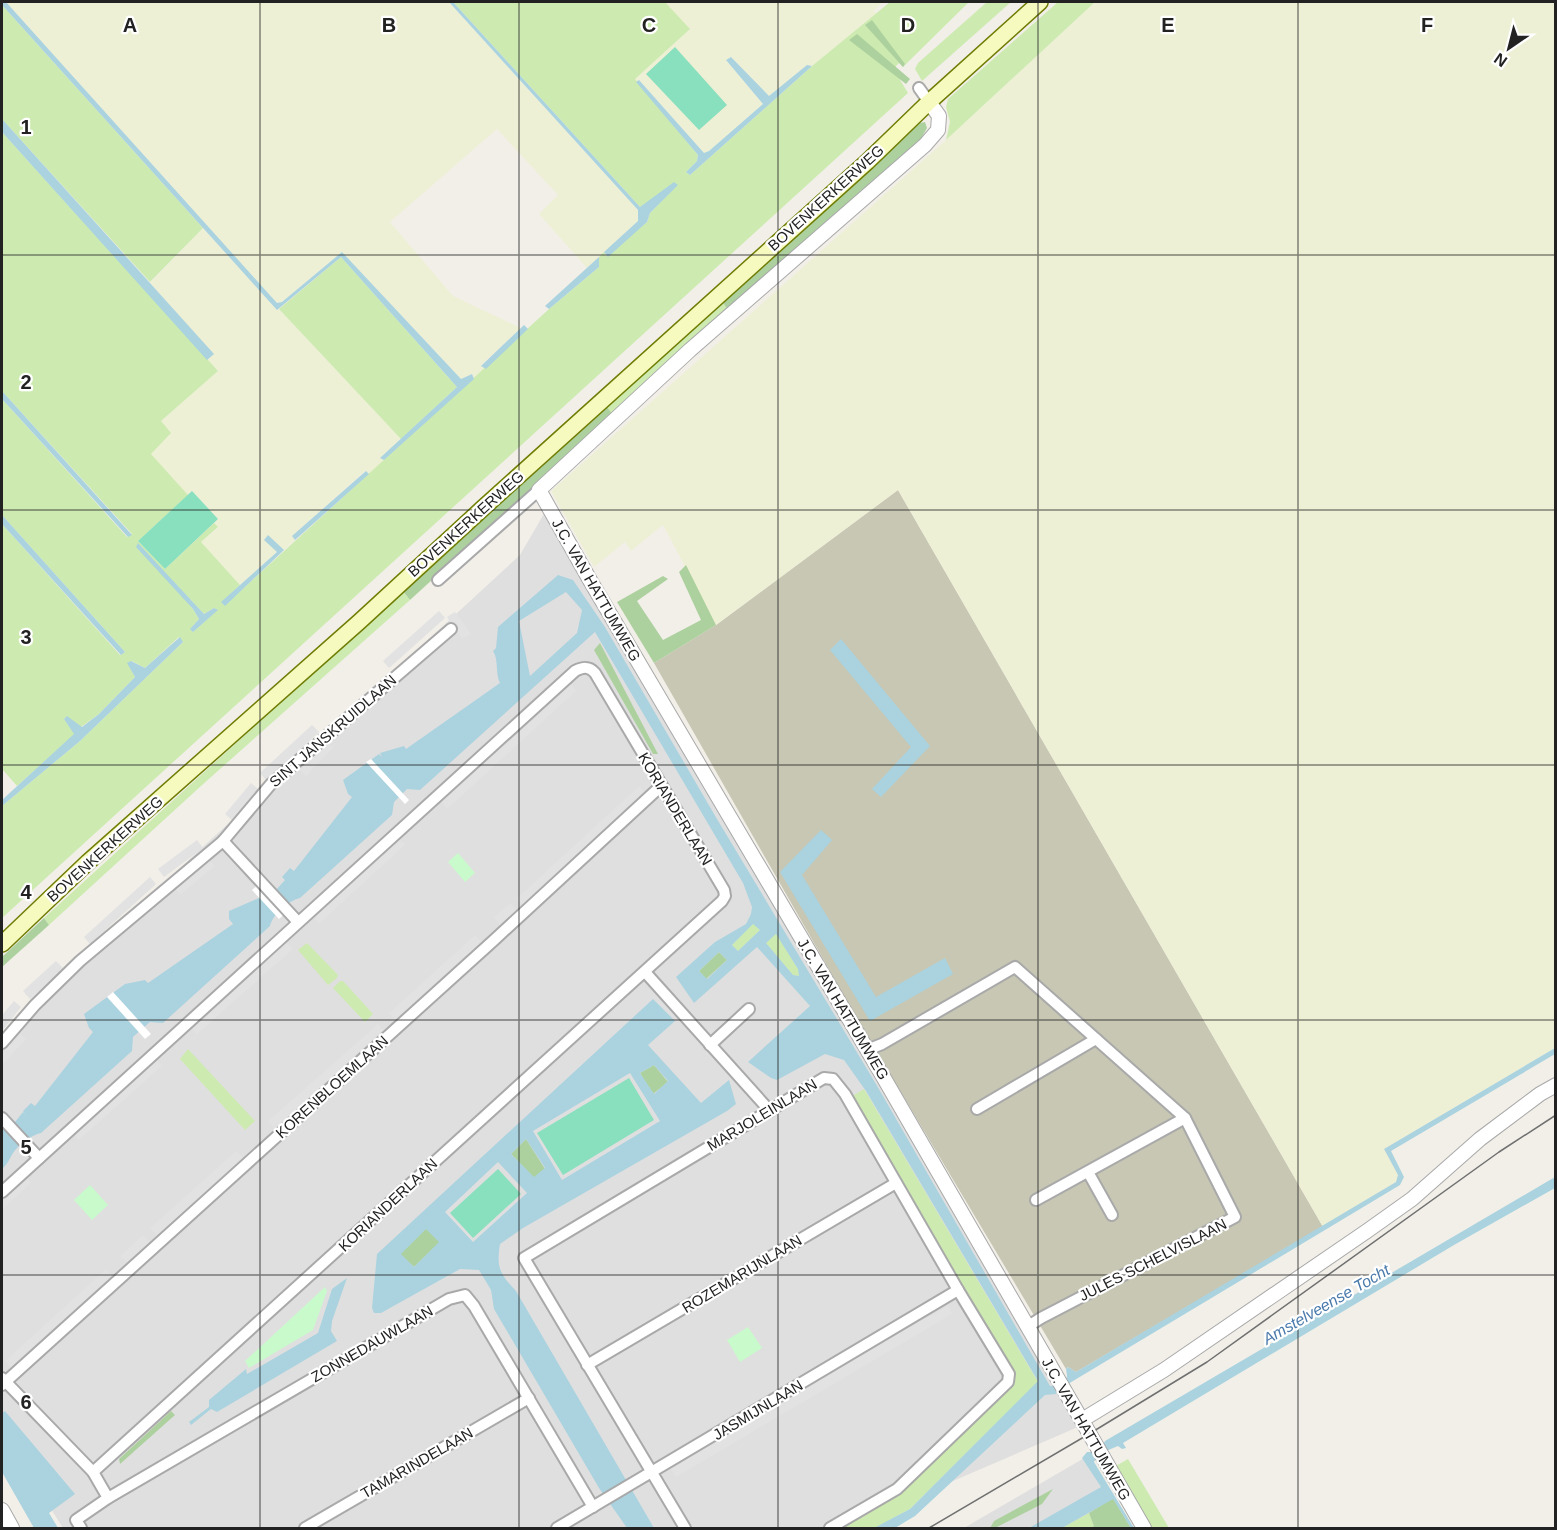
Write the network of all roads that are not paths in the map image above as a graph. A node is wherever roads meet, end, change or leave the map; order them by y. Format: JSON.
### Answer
{"nodes":[{"id":1,"x":1040,"y":2,"type":"edge"},
{"id":2,"x":919,"y":88,"type":"dead end"},
{"id":3,"x":929,"y":102,"type":"junction"},
{"id":4,"x":539,"y":490,"type":"junction"},
{"id":5,"x":438,"y":580,"type":"dead end"},
{"id":6,"x":451,"y":629,"type":"dead end"},
{"id":7,"x":661,"y":786,"type":"junction"},
{"id":8,"x":223,"y":841,"type":"junction"},
{"id":9,"x":298,"y":922,"type":"junction"},
{"id":10,"x":2,"y":944,"type":"edge"},
{"id":11,"x":645,"y":972,"type":"junction"},
{"id":12,"x":749,"y":1009,"type":"dead end"},
{"id":13,"x":1096,"y":1039,"type":"junction"},
{"id":14,"x":2,"y":1043,"type":"edge"},
{"id":15,"x":710,"y":1045,"type":"junction"},
{"id":16,"x":867,"y":1050,"type":"junction"},
{"id":17,"x":1556,"y":1085,"type":"edge"},
{"id":18,"x":977,"y":1109,"type":"dead end"},
{"id":19,"x":770,"y":1111,"type":"junction"},
{"id":20,"x":2,"y":1118,"type":"edge"},
{"id":21,"x":1185,"y":1118,"type":"junction"},
{"id":22,"x":39,"y":1158,"type":"junction"},
{"id":23,"x":1088,"y":1172,"type":"junction"},
{"id":24,"x":896,"y":1183,"type":"junction"},
{"id":25,"x":2,"y":1192,"type":"edge"},
{"id":26,"x":1036,"y":1200,"type":"dead end"},
{"id":27,"x":1112,"y":1215,"type":"dead end"},
{"id":28,"x":958,"y":1290,"type":"junction"},
{"id":29,"x":1027,"y":1327,"type":"junction"},
{"id":30,"x":587,"y":1365,"type":"junction"},
{"id":31,"x":3,"y":1382,"type":"edge"},
{"id":32,"x":529,"y":1398,"type":"junction"},
{"id":33,"x":1082,"y":1420,"type":"junction"},
{"id":34,"x":93,"y":1472,"type":"junction"},
{"id":35,"x":652,"y":1474,"type":"junction"},
{"id":36,"x":108,"y":1498,"type":"junction"},
{"id":37,"x":597,"y":1505,"type":"junction"},
{"id":38,"x":2,"y":1510,"type":"edge"},
{"id":39,"x":12,"y":1528,"type":"edge"},
{"id":40,"x":81,"y":1528,"type":"edge"},
{"id":41,"x":305,"y":1528,"type":"edge"},
{"id":42,"x":557,"y":1528,"type":"edge"},
{"id":43,"x":685,"y":1528,"type":"edge"},
{"id":44,"x":830,"y":1528,"type":"edge"},
{"id":45,"x":1144,"y":1528,"type":"edge"}],
"edges":[{"from":1,"to":3,"type":"main road","name":"BOVENKERKERWEG"},
{"from":2,"to":3,"type":"street","name":"BOVENKERKERWEG"},
{"from":3,"to":4,"type":"street","name":"BOVENKERKERWEG"},
{"from":3,"to":10,"type":"main road","name":"BOVENKERKERWEG"},
{"from":4,"to":5,"type":"street","name":"BOVENKERKERWEG"},
{"from":4,"to":16,"type":"street","name":"J.C. VAN HATTUMWEG"},
{"from":6,"to":8,"type":"street","name":"SINT JANSKRUIDLAAN"},
{"from":7,"to":9,"type":"street","name":"KORIANDERLAAN"},
{"from":7,"to":11,"type":"street","name":"KORIANDERLAAN"},
{"from":7,"to":31,"type":"street","name":"KORENBLOEMLAAN"},
{"from":8,"to":9,"type":"street"},
{"from":8,"to":14,"type":"street","name":"SINT JANSKRUIDLAAN"},
{"from":9,"to":22,"type":"street","name":"KORIANDERLAAN"},
{"from":11,"to":15,"type":"street"},
{"from":11,"to":34,"type":"street","name":"KORIANDERLAAN"},
{"from":12,"to":15,"type":"street"},
{"from":13,"to":16,"type":"street","name":"JULES SCHELVISLAAN"},
{"from":13,"to":18,"type":"street"},
{"from":13,"to":21,"type":"street","name":"JULES SCHELVISLAAN"},
{"from":15,"to":19,"type":"street"},
{"from":16,"to":29,"type":"street","name":"J.C. VAN HATTUMWEG"},
{"from":17,"to":33,"type":"street"},
{"from":19,"to":24,"type":"street","name":"MARJOLEINLAAN"},
{"from":19,"to":30,"type":"street","name":"MARJOLEINLAAN"},
{"from":20,"to":22,"type":"street"},
{"from":21,"to":23,"type":"street"},
{"from":21,"to":29,"type":"street","name":"JULES SCHELVISLAAN"},
{"from":22,"to":25,"type":"street","name":"KORIANDERLAAN"},
{"from":23,"to":26,"type":"street"},
{"from":23,"to":27,"type":"street"},
{"from":24,"to":28,"type":"street","name":"MARJOLEINLAAN"},
{"from":24,"to":30,"type":"street","name":"ROZEMARIJNLAAN"},
{"from":28,"to":35,"type":"street","name":"JASMIJNLAAN"},
{"from":28,"to":44,"type":"street","name":"MARJOLEINLAAN"},
{"from":29,"to":33,"type":"street","name":"J.C. VAN HATTUMWEG"},
{"from":30,"to":35,"type":"street","name":"MARJOLEINLAAN"},
{"from":31,"to":34,"type":"street"},
{"from":32,"to":36,"type":"street","name":"ZONNEDAUWLAAN"},
{"from":32,"to":37,"type":"street","name":"ZONNEDAUWLAAN"},
{"from":32,"to":41,"type":"street","name":"TAMARINDELAAN"},
{"from":33,"to":45,"type":"street","name":"J.C. VAN HATTUMWEG"},
{"from":34,"to":36,"type":"street"},
{"from":35,"to":37,"type":"street","name":"JASMIJNLAAN"},
{"from":35,"to":43,"type":"street","name":"MARJOLEINLAAN"},
{"from":36,"to":40,"type":"street","name":"ZONNEDAUWLAAN"},
{"from":37,"to":42,"type":"street","name":"JASMIJNLAAN"},
{"from":38,"to":39,"type":"street"}]}
